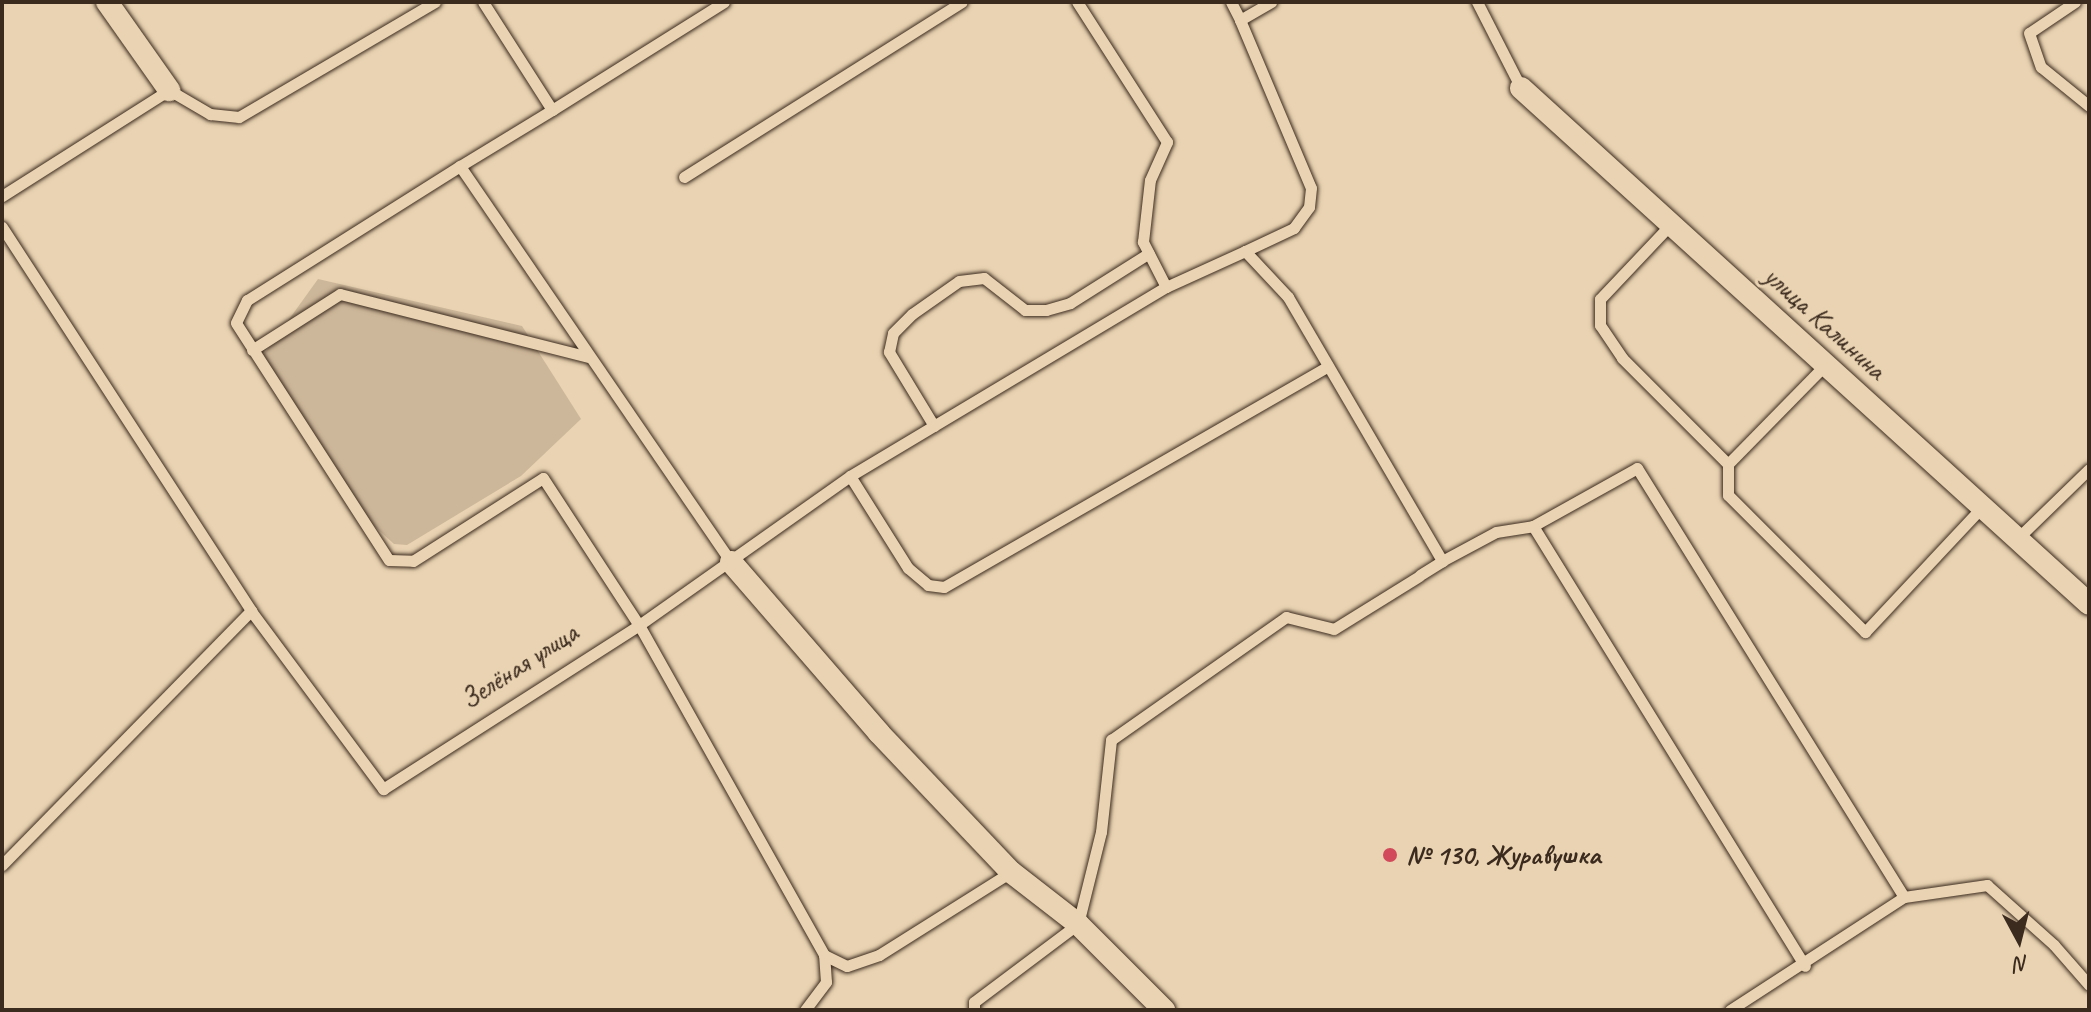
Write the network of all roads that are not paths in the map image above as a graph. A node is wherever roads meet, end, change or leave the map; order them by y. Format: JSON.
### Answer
{"nodes":[{"id":1,"x":107,"y":2,"type":"edge"},
{"id":2,"x":435,"y":2,"type":"edge"},
{"id":3,"x":483,"y":2,"type":"edge"},
{"id":4,"x":724,"y":2,"type":"edge"},
{"id":5,"x":962,"y":2,"type":"edge"},
{"id":6,"x":1077,"y":2,"type":"edge"},
{"id":7,"x":1231,"y":2,"type":"edge"},
{"id":8,"x":1271,"y":2,"type":"edge"},
{"id":9,"x":1477,"y":2,"type":"edge"},
{"id":10,"x":2075,"y":2,"type":"edge"},
{"id":11,"x":1240,"y":20,"type":"junction"},
{"id":12,"x":1521,"y":88,"type":"joint"},
{"id":13,"x":169,"y":90,"type":"junction"},
{"id":14,"x":2089,"y":106,"type":"edge"},
{"id":15,"x":552,"y":110,"type":"junction"},
{"id":16,"x":460,"y":166,"type":"junction"},
{"id":17,"x":684,"y":177,"type":"dead end"},
{"id":18,"x":2,"y":196,"type":"edge"},
{"id":19,"x":1670,"y":225,"type":"junction"},
{"id":20,"x":2,"y":227,"type":"edge"},
{"id":21,"x":1245,"y":251,"type":"junction"},
{"id":22,"x":1149,"y":253,"type":"junction"},
{"id":23,"x":1166,"y":287,"type":"junction"},
{"id":24,"x":252,"y":350,"type":"junction"},
{"id":25,"x":589,"y":357,"type":"junction"},
{"id":26,"x":1826,"y":364,"type":"junction"},
{"id":27,"x":1328,"y":366,"type":"junction"},
{"id":28,"x":934,"y":426,"type":"junction"},
{"id":29,"x":1728,"y":464,"type":"junction"},
{"id":30,"x":2089,"y":469,"type":"edge"},
{"id":31,"x":850,"y":476,"type":"junction"},
{"id":32,"x":1985,"y":504,"type":"junction"},
{"id":33,"x":1533,"y":526,"type":"junction"},
{"id":34,"x":2020,"y":536,"type":"junction"},
{"id":35,"x":1442,"y":561,"type":"junction"},
{"id":36,"x":731,"y":562,"type":"junction"},
{"id":37,"x":2089,"y":604,"type":"edge"},
{"id":38,"x":251,"y":611,"type":"junction"},
{"id":39,"x":639,"y":625,"type":"junction"},
{"id":40,"x":2,"y":865,"type":"edge"},
{"id":41,"x":1011,"y":872,"type":"junction"},
{"id":42,"x":1904,"y":897,"type":"junction"},
{"id":43,"x":1078,"y":924,"type":"junction"},
{"id":44,"x":824,"y":955,"type":"junction"},
{"id":45,"x":1805,"y":966,"type":"junction"},
{"id":46,"x":2089,"y":985,"type":"edge"},
{"id":47,"x":805,"y":1010,"type":"edge"},
{"id":48,"x":974,"y":1010,"type":"edge"},
{"id":49,"x":1164,"y":1010,"type":"edge"},
{"id":50,"x":1730,"y":1010,"type":"edge"}],
"edges":[{"from":1,"to":13,"type":"street"},
{"from":2,"to":13,"type":"lane"},
{"from":3,"to":15,"type":"lane"},
{"from":4,"to":15,"type":"lane"},
{"from":5,"to":17,"type":"lane"},
{"from":6,"to":22,"type":"lane"},
{"from":7,"to":11,"type":"lane","name":"Зелёная улица"},
{"from":8,"to":11,"type":"lane"},
{"from":9,"to":12,"type":"lane"},
{"from":10,"to":14,"type":"lane"},
{"from":11,"to":21,"type":"lane","name":"Зелёная улица"},
{"from":12,"to":19,"type":"street","name":"улица Калинина"},
{"from":13,"to":18,"type":"lane"},
{"from":15,"to":16,"type":"lane"},
{"from":16,"to":24,"type":"lane"},
{"from":16,"to":25,"type":"lane"},
{"from":19,"to":26,"type":"street","name":"улица Калинина"},
{"from":19,"to":29,"type":"lane"},
{"from":20,"to":38,"type":"lane","name":"Зелёная улица"},
{"from":21,"to":23,"type":"lane","name":"Зелёная улица"},
{"from":21,"to":27,"type":"lane"},
{"from":22,"to":23,"type":"lane"},
{"from":22,"to":28,"type":"lane"},
{"from":23,"to":28,"type":"lane","name":"Зелёная улица"},
{"from":24,"to":25,"type":"lane"},
{"from":24,"to":39,"type":"lane"},
{"from":25,"to":36,"type":"lane"},
{"from":26,"to":29,"type":"lane"},
{"from":26,"to":32,"type":"street","name":"улица Калинина"},
{"from":27,"to":31,"type":"lane"},
{"from":27,"to":35,"type":"lane"},
{"from":28,"to":31,"type":"lane","name":"Зелёная улица"},
{"from":29,"to":32,"type":"lane"},
{"from":30,"to":34,"type":"lane"},
{"from":31,"to":36,"type":"lane","name":"Зелёная улица"},
{"from":32,"to":34,"type":"street","name":"улица Калинина"},
{"from":33,"to":35,"type":"lane"},
{"from":33,"to":42,"type":"lane"},
{"from":33,"to":45,"type":"lane"},
{"from":34,"to":37,"type":"street","name":"улица Калинина"},
{"from":35,"to":43,"type":"lane"},
{"from":36,"to":39,"type":"lane","name":"Зелёная улица"},
{"from":36,"to":41,"type":"street"},
{"from":38,"to":39,"type":"lane","name":"Зелёная улица"},
{"from":38,"to":40,"type":"lane"},
{"from":39,"to":44,"type":"lane"},
{"from":41,"to":43,"type":"street"},
{"from":41,"to":44,"type":"lane"},
{"from":42,"to":45,"type":"lane"},
{"from":42,"to":46,"type":"lane"},
{"from":43,"to":48,"type":"lane"},
{"from":43,"to":49,"type":"street"},
{"from":44,"to":47,"type":"lane"},
{"from":45,"to":50,"type":"lane"}]}
